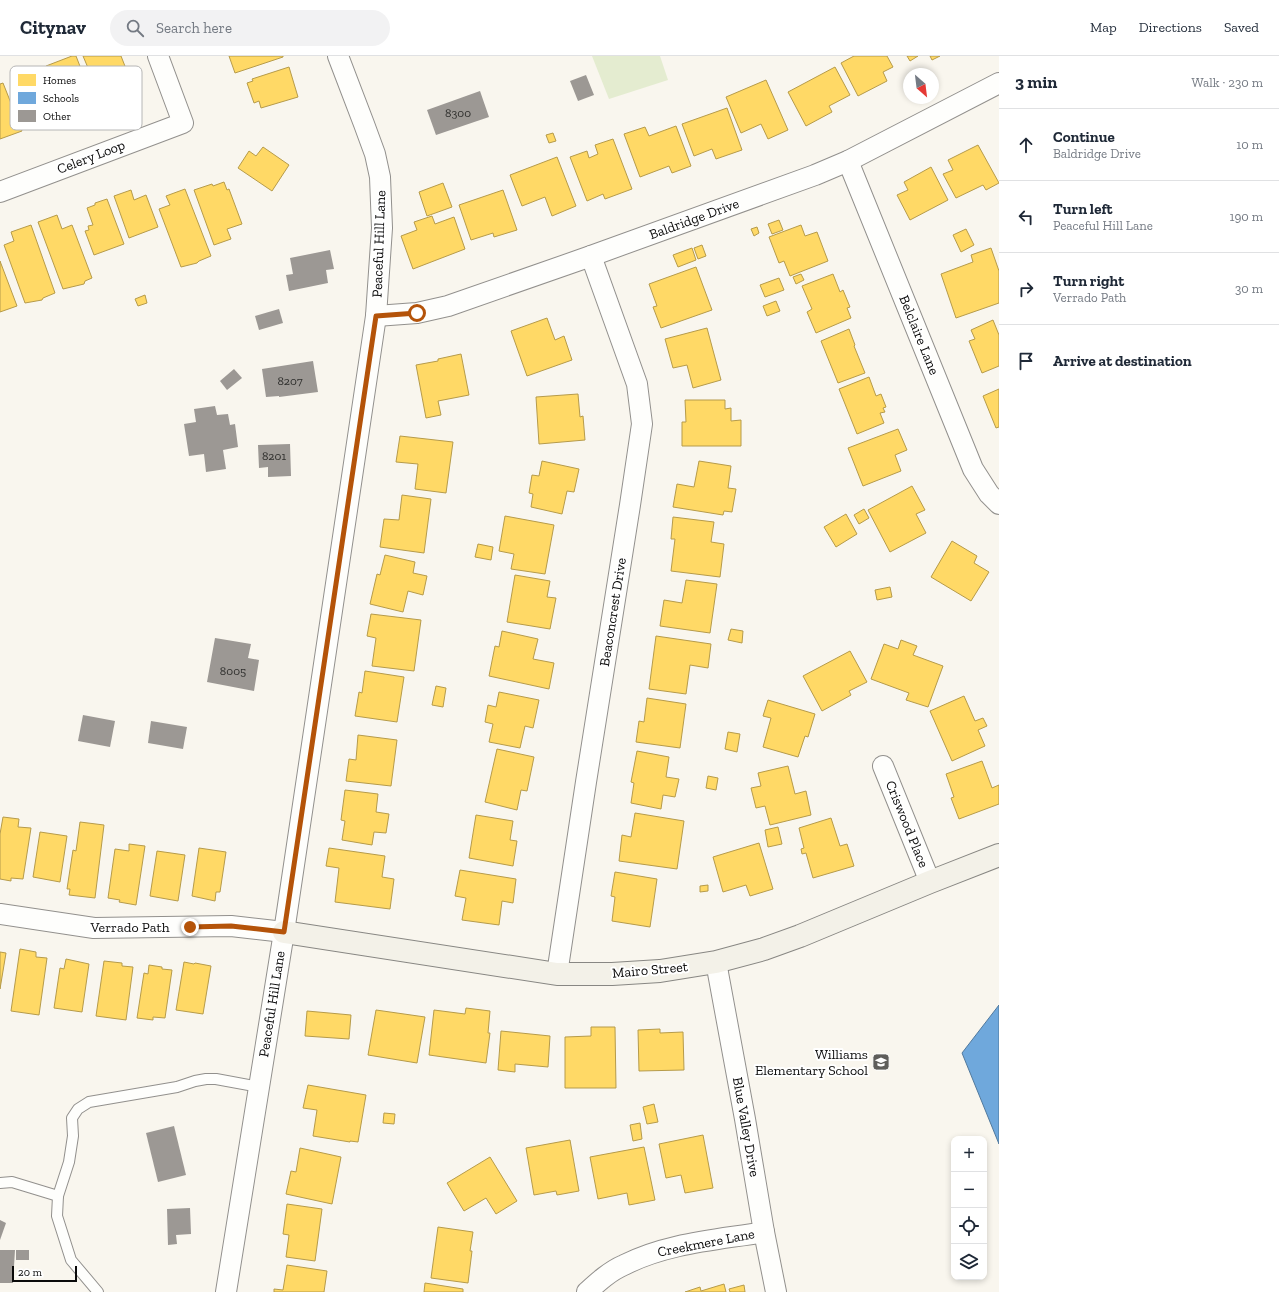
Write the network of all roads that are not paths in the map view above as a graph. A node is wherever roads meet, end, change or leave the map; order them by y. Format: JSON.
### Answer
{"nodes":[{"id":1,"x":158,"y":56,"type":"edge"},
{"id":2,"x":338,"y":56,"type":"edge"},
{"id":3,"x":999,"y":83,"type":"edge"},
{"id":4,"x":848,"y":161,"type":"junction"},
{"id":5,"x":0,"y":192,"type":"edge"},
{"id":6,"x":591,"y":256,"type":"junction"},
{"id":7,"x":376,"y":316,"type":"junction"},
{"id":8,"x":999,"y":504,"type":"edge"},
{"id":9,"x":883,"y":766,"type":"dead end"},
{"id":10,"x":999,"y":855,"type":"edge"},
{"id":11,"x":930,"y":882,"type":"junction"},
{"id":12,"x":0,"y":914,"type":"edge"},
{"id":13,"x":284,"y":932,"type":"junction"},
{"id":14,"x":716,"y":962,"type":"junction"},
{"id":15,"x":557,"y":974,"type":"junction"},
{"id":16,"x":259,"y":1087,"type":"junction"},
{"id":17,"x":0,"y":1183,"type":"edge"},
{"id":18,"x":58,"y":1196,"type":"junction"},
{"id":19,"x":764,"y":1232,"type":"junction"},
{"id":20,"x":98,"y":1292,"type":"edge"},
{"id":21,"x":226,"y":1292,"type":"edge"},
{"id":22,"x":587,"y":1292,"type":"edge"},
{"id":23,"x":776,"y":1292,"type":"edge"}],
"edges":[{"from":1,"to":5,"type":"street","name":"Celery Loop"},
{"from":2,"to":7,"type":"street","name":"Peaceful Hill Lane"},
{"from":3,"to":4,"type":"street","name":"Baldridge Drive"},
{"from":4,"to":6,"type":"street","name":"Baldridge Drive"},
{"from":4,"to":8,"type":"street","name":"Belclaire Lane"},
{"from":6,"to":7,"type":"street","name":"Baldridge Drive"},
{"from":6,"to":15,"type":"street","name":"Beaconcrest Drive"},
{"from":7,"to":13,"type":"street","name":"Peaceful Hill Lane"},
{"from":9,"to":11,"type":"street","name":"Criswood Place"},
{"from":10,"to":11,"type":"street","name":"Mairo Street"},
{"from":11,"to":14,"type":"street","name":"Mairo Street"},
{"from":12,"to":13,"type":"street","name":"Verrado Path"},
{"from":13,"to":15,"type":"street","name":"Mairo Street"},
{"from":13,"to":16,"type":"street","name":"Peaceful Hill Lane"},
{"from":14,"to":15,"type":"street","name":"Mairo Street"},
{"from":14,"to":19,"type":"street","name":"Blue Valley Drive"},
{"from":16,"to":18,"type":"lane"},
{"from":16,"to":21,"type":"street","name":"Peaceful Hill Lane"},
{"from":17,"to":18,"type":"lane"},
{"from":18,"to":20,"type":"lane"},
{"from":19,"to":22,"type":"street","name":"Creekmere Lane"},
{"from":19,"to":23,"type":"street","name":"Blue Valley Drive"}]}
